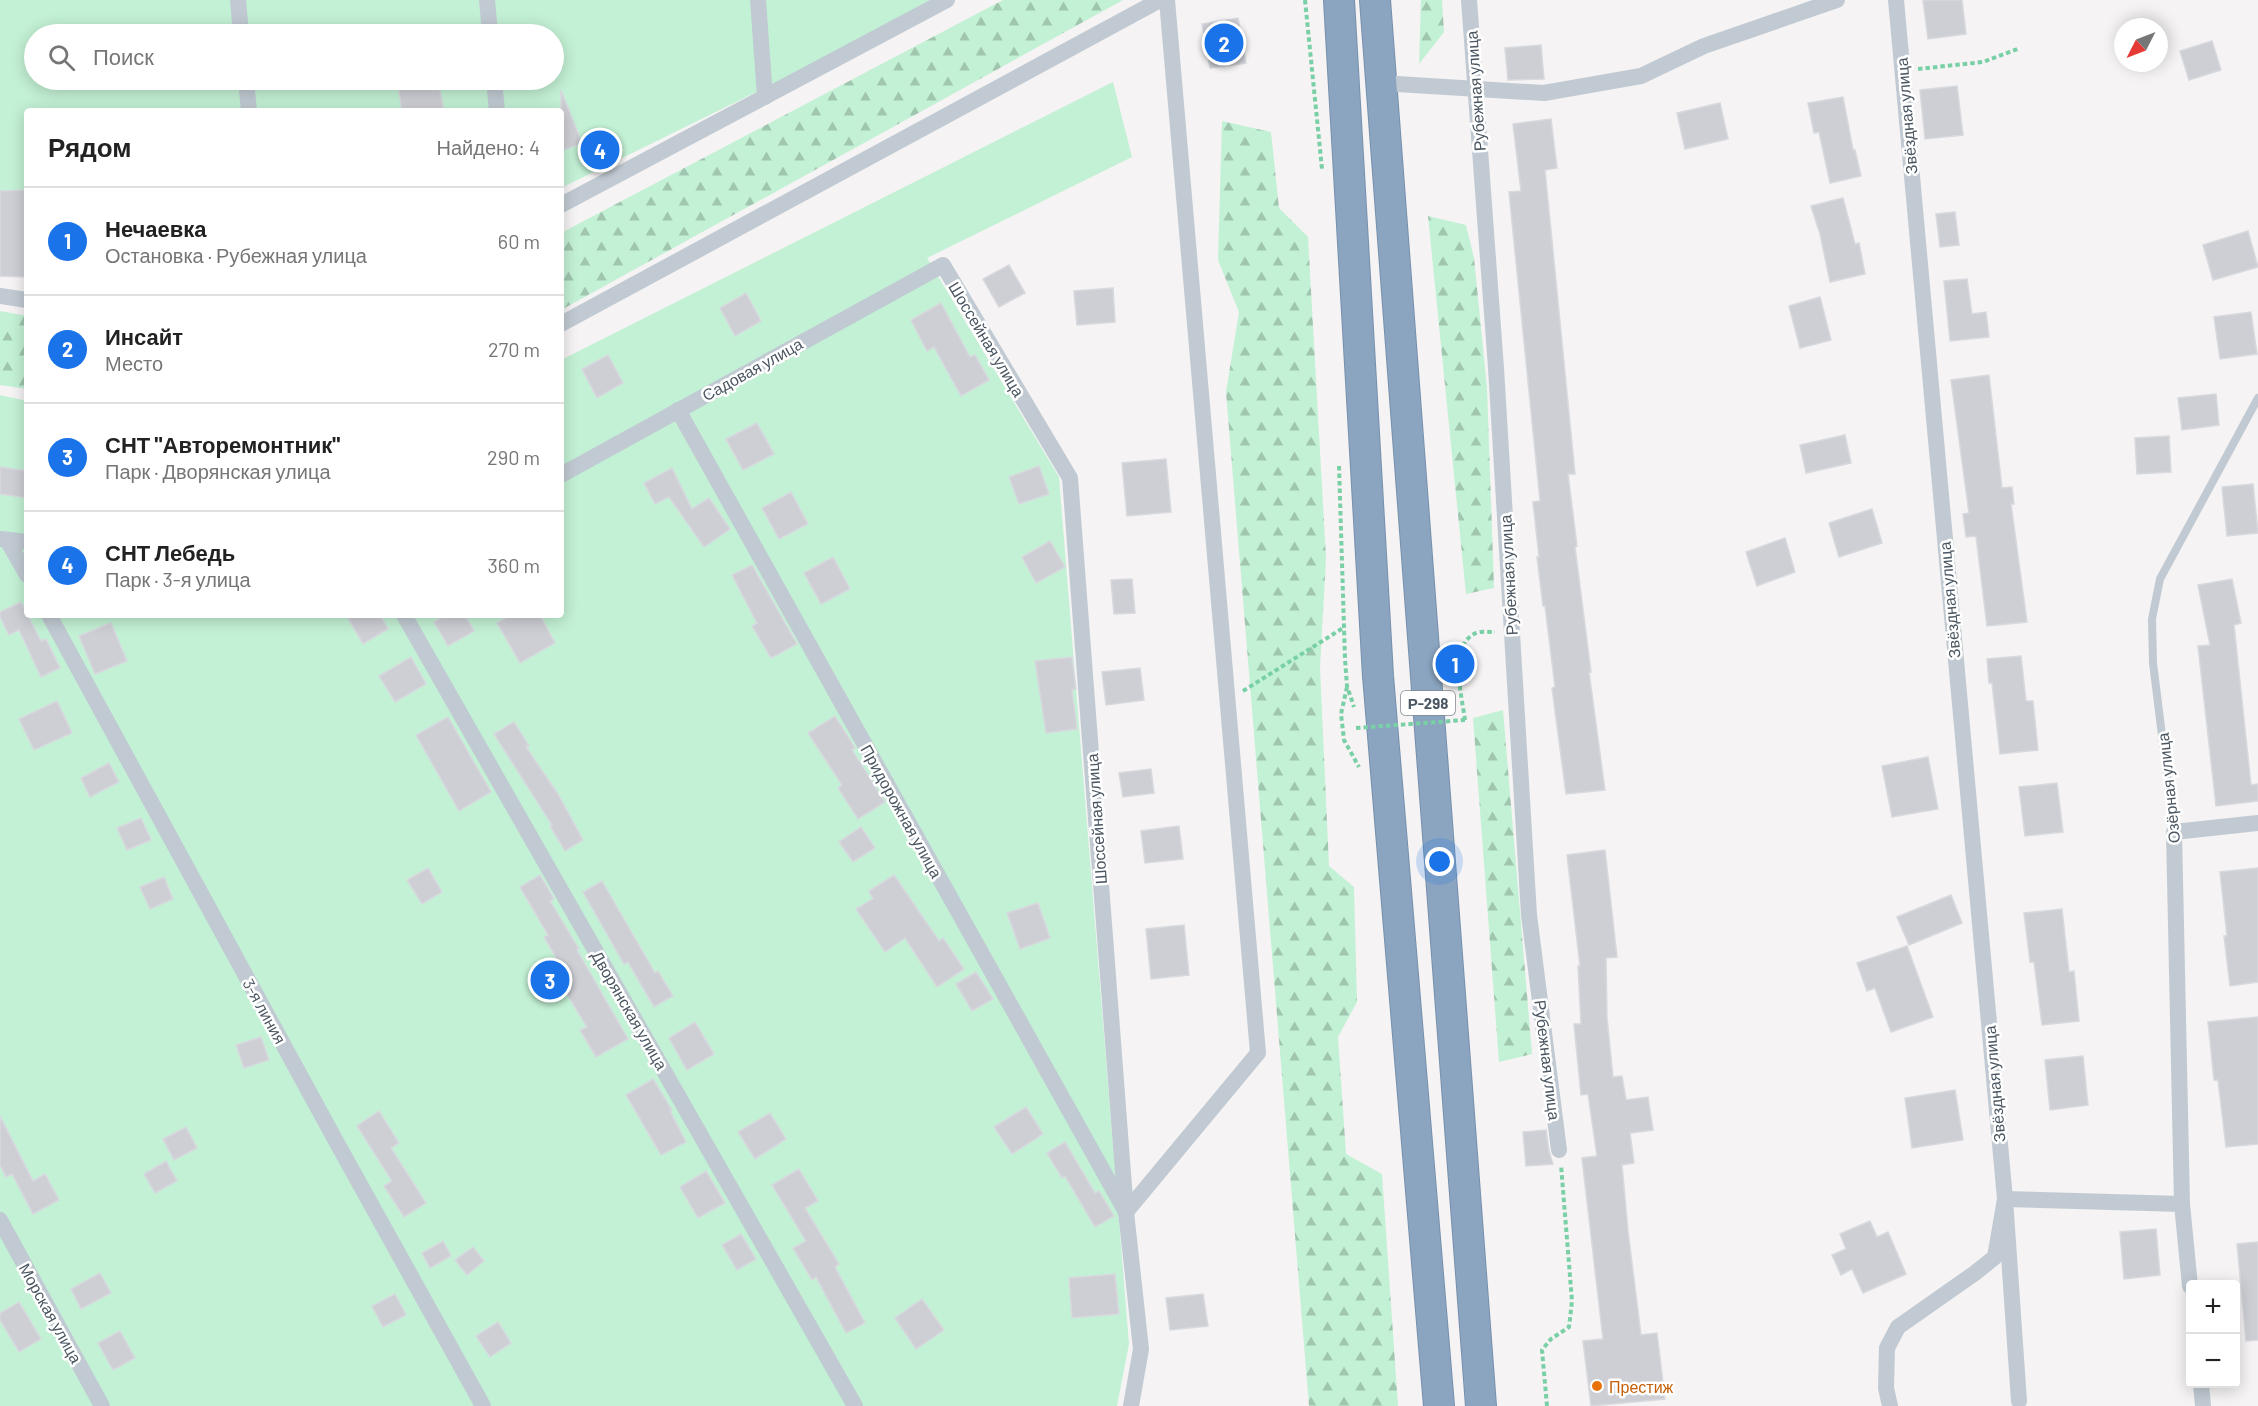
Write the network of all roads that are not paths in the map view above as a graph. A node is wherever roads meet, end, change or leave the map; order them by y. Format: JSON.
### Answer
{"nodes":[{"id":1,"x":238,"y":0,"type":"edge"},
{"id":2,"x":487,"y":0,"type":"edge"},
{"id":3,"x":759,"y":0,"type":"edge"},
{"id":4,"x":947,"y":0,"type":"edge"},
{"id":5,"x":1160,"y":0,"type":"edge"},
{"id":6,"x":1167,"y":0,"type":"edge"},
{"id":7,"x":1339,"y":0,"type":"edge"},
{"id":8,"x":1375,"y":0,"type":"edge"},
{"id":9,"x":1469,"y":0,"type":"edge"},
{"id":10,"x":1837,"y":0,"type":"edge"},
{"id":11,"x":1896,"y":0,"type":"edge"},
{"id":12,"x":241,"y":24,"type":"edge"},
{"id":13,"x":489,"y":24,"type":"edge"},
{"id":14,"x":1381,"y":83,"type":"junction"},
{"id":15,"x":1476,"y":89,"type":"junction"},
{"id":16,"x":247,"y":90,"type":"edge"},
{"id":17,"x":495,"y":90,"type":"edge"},
{"id":18,"x":765,"y":97,"type":"junction"},
{"id":19,"x":249,"y":108,"type":"edge"},
{"id":20,"x":497,"y":108,"type":"edge"},
{"id":21,"x":564,"y":203,"type":"edge"},
{"id":22,"x":943,"y":265,"type":"joint"},
{"id":23,"x":0,"y":296,"type":"edge"},
{"id":24,"x":24,"y":300,"type":"edge"},
{"id":25,"x":564,"y":322,"type":"edge"},
{"id":26,"x":2258,"y":398,"type":"edge"},
{"id":27,"x":678,"y":410,"type":"junction"},
{"id":28,"x":564,"y":473,"type":"edge"},
{"id":29,"x":4,"y":539,"type":"edge"},
{"id":30,"x":24,"y":542,"type":"edge"},
{"id":31,"x":24,"y":570,"type":"edge"},
{"id":32,"x":51,"y":618,"type":"edge"},
{"id":33,"x":406,"y":618,"type":"edge"},
{"id":34,"x":2258,"y":823,"type":"edge"},
{"id":35,"x":2174,"y":832,"type":"junction"},
{"id":36,"x":1559,"y":1150,"type":"road end"},
{"id":37,"x":2005,"y":1199,"type":"junction"},
{"id":38,"x":2182,"y":1204,"type":"junction"},
{"id":39,"x":1126,"y":1212,"type":"junction"},
{"id":40,"x":0,"y":1220,"type":"edge"},
{"id":41,"x":2189,"y":1280,"type":"edge"},
{"id":42,"x":2201,"y":1388,"type":"edge"},
{"id":43,"x":2019,"y":1401,"type":"dead end"},
{"id":44,"x":102,"y":1406,"type":"edge"},
{"id":45,"x":483,"y":1406,"type":"edge"},
{"id":46,"x":855,"y":1406,"type":"edge"},
{"id":47,"x":1131,"y":1406,"type":"edge"},
{"id":48,"x":1439,"y":1406,"type":"edge"},
{"id":49,"x":1481,"y":1406,"type":"edge"},
{"id":50,"x":1890,"y":1406,"type":"edge"},
{"id":51,"x":2203,"y":1406,"type":"edge"}],
"edges":[{"from":1,"to":12,"type":"street"},
{"from":2,"to":13,"type":"street"},
{"from":3,"to":18,"type":"street"},
{"from":4,"to":18,"type":"street"},
{"from":5,"to":25,"type":"street"},
{"from":6,"to":39,"type":"street"},
{"from":7,"to":48,"type":"highway","number":"Р-298"},
{"from":8,"to":14,"type":"highway","number":"Р-298"},
{"from":9,"to":15,"type":"street","name":"Рубежная улица"},
{"from":10,"to":15,"type":"street"},
{"from":11,"to":37,"type":"street","name":"Звёздная улица"},
{"from":14,"to":15,"type":"street"},
{"from":14,"to":49,"type":"highway","number":"Р-298"},
{"from":15,"to":36,"type":"street","name":"Рубежная улица"},
{"from":16,"to":19,"type":"street"},
{"from":17,"to":20,"type":"street"},
{"from":18,"to":21,"type":"street"},
{"from":22,"to":27,"type":"street","name":"Садовая улица"},
{"from":22,"to":39,"type":"street","name":"Шоссейная улица"},
{"from":23,"to":24,"type":"street"},
{"from":26,"to":35,"type":"lane","name":"Озёрная улица"},
{"from":27,"to":28,"type":"street","name":"Садовая улица"},
{"from":27,"to":39,"type":"street","name":"Придорожная улица"},
{"from":29,"to":30,"type":"street"},
{"from":29,"to":31,"type":"street"},
{"from":32,"to":45,"type":"street","name":"3-я линия"},
{"from":33,"to":46,"type":"street","name":"Дворянская улица"},
{"from":34,"to":35,"type":"street"},
{"from":35,"to":38,"type":"street","name":"Озёрная улица"},
{"from":37,"to":38,"type":"street"},
{"from":37,"to":43,"type":"street","name":"Звёздная улица"},
{"from":37,"to":50,"type":"street","name":"Звёздная улица"},
{"from":38,"to":41,"type":"street","name":"Озёрная улица"},
{"from":39,"to":47,"type":"street","name":"Шоссейная улица"},
{"from":40,"to":44,"type":"street","name":"Морская улица"},
{"from":42,"to":51,"type":"street"}]}
